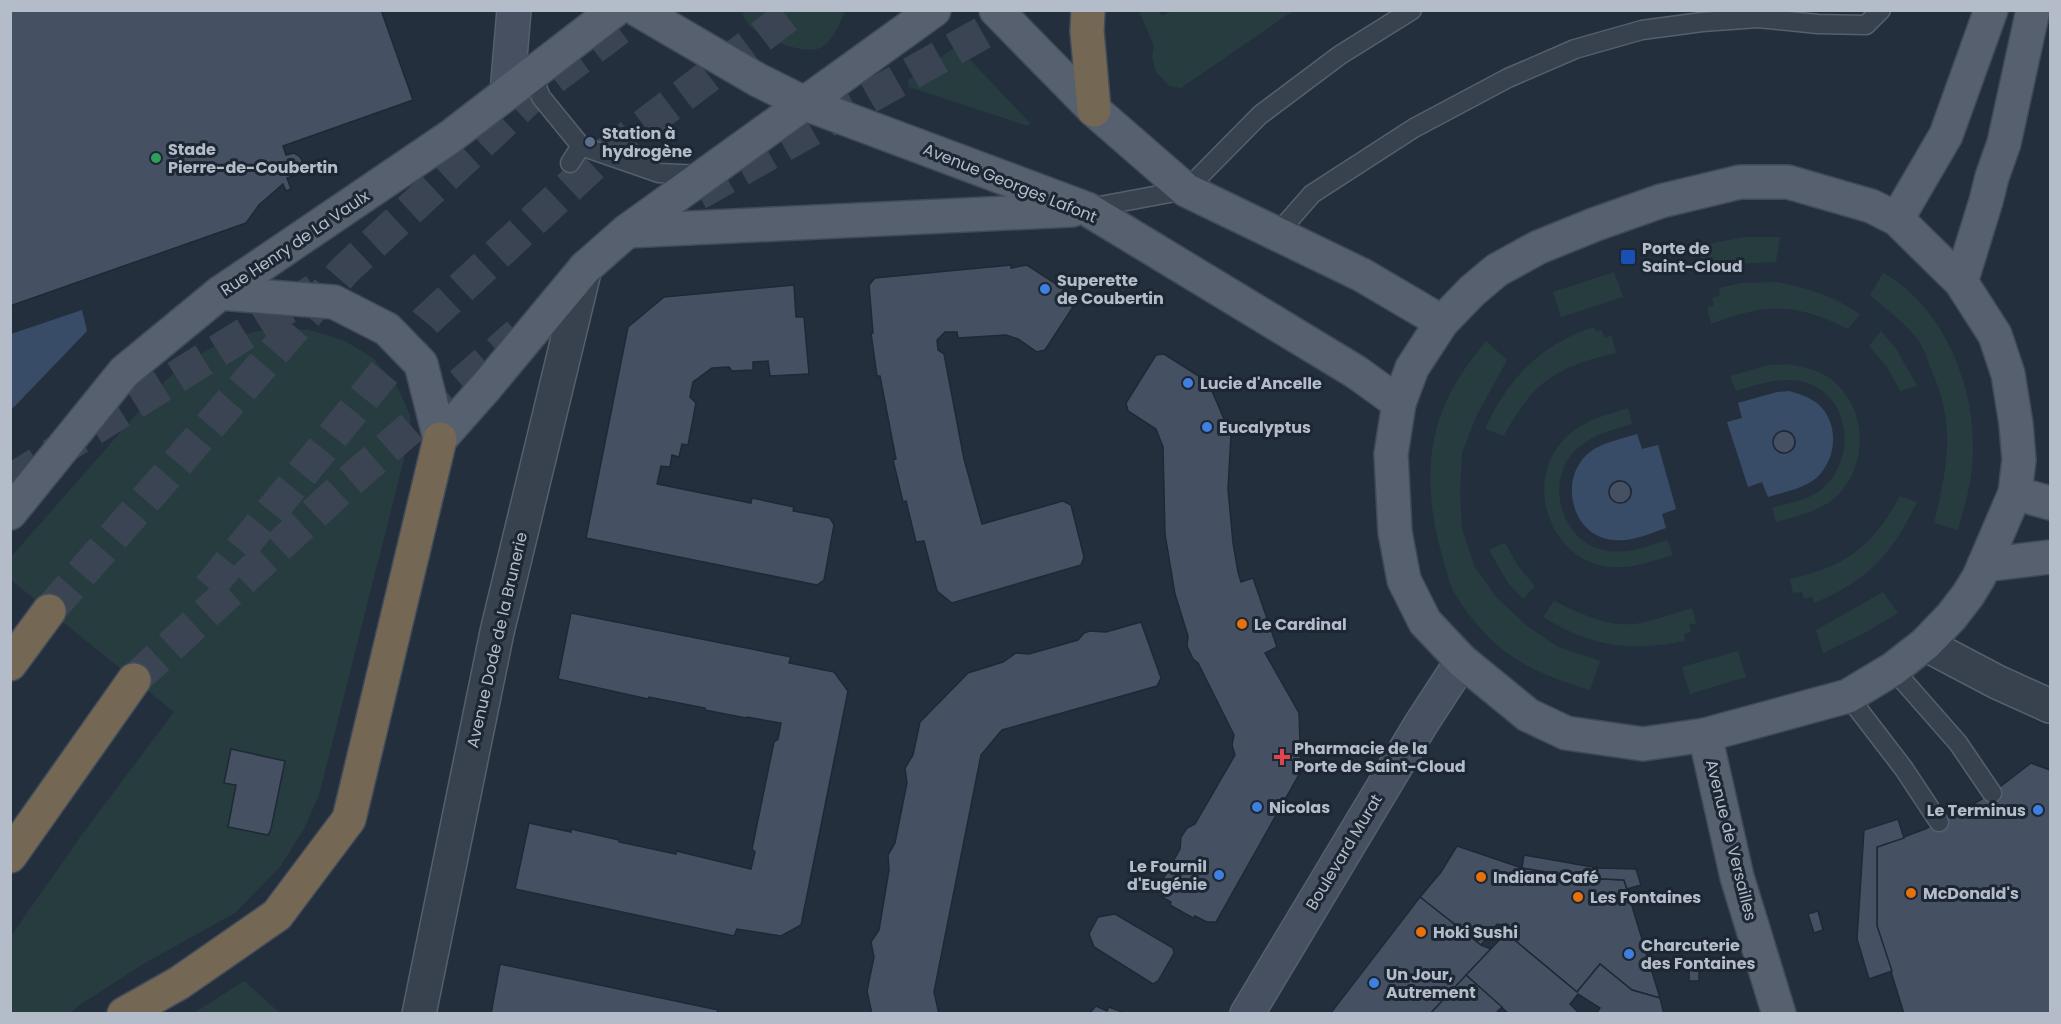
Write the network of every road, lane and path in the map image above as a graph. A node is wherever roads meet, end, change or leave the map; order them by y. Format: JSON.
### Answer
{"nodes":[{"id":1,"x":514,"y":10,"type":"edge"},
{"id":2,"x":615,"y":10,"type":"edge"},
{"id":3,"x":638,"y":10,"type":"edge"},
{"id":4,"x":934,"y":10,"type":"edge"},
{"id":5,"x":996,"y":10,"type":"edge"},
{"id":6,"x":1088,"y":10,"type":"edge"},
{"id":7,"x":1412,"y":10,"type":"edge"},
{"id":8,"x":1881,"y":10,"type":"edge"},
{"id":9,"x":1991,"y":10,"type":"edge"},
{"id":10,"x":2033,"y":10,"type":"edge"},
{"id":11,"x":519,"y":84,"type":"junction"},
{"id":12,"x":806,"y":104,"type":"junction"},
{"id":13,"x":1094,"y":110,"type":"junction"},
{"id":14,"x":581,"y":146,"type":"junction"},
{"id":15,"x":570,"y":163,"type":"dead end"},
{"id":16,"x":706,"y":175,"type":"junction"},
{"id":17,"x":1186,"y":190,"type":"junction"},
{"id":18,"x":1087,"y":209,"type":"junction"},
{"id":19,"x":1897,"y":219,"type":"junction"},
{"id":20,"x":627,"y":231,"type":"junction"},
{"id":21,"x":1277,"y":234,"type":"junction"},
{"id":22,"x":585,"y":268,"type":"junction"},
{"id":23,"x":1961,"y":282,"type":"junction"},
{"id":24,"x":220,"y":293,"type":"junction"},
{"id":25,"x":1442,"y":322,"type":"junction"},
{"id":26,"x":1399,"y":403,"type":"junction"},
{"id":27,"x":440,"y":439,"type":"junction"},
{"id":28,"x":2015,"y":493,"type":"junction"},
{"id":29,"x":2050,"y":503,"type":"edge"},
{"id":30,"x":10,"y":513,"type":"edge"},
{"id":31,"x":2050,"y":557,"type":"edge"},
{"id":32,"x":1984,"y":565,"type":"junction"},
{"id":33,"x":49,"y":611,"type":"tunnel mouth"},
{"id":34,"x":1925,"y":644,"type":"junction"},
{"id":35,"x":1462,"y":661,"type":"junction"},
{"id":36,"x":10,"y":664,"type":"edge"},
{"id":37,"x":1893,"y":669,"type":"junction"},
{"id":38,"x":134,"y":680,"type":"tunnel mouth"},
{"id":39,"x":1848,"y":696,"type":"junction"},
{"id":40,"x":2050,"y":706,"type":"edge"},
{"id":41,"x":1706,"y":735,"type":"junction"},
{"id":42,"x":1992,"y":793,"type":"dead end"},
{"id":43,"x":1939,"y":822,"type":"dead end"},
{"id":44,"x":10,"y":856,"type":"edge"},
{"id":45,"x":1249,"y":1012,"type":"edge"},
{"id":46,"x":124,"y":1014,"type":"edge"},
{"id":47,"x":419,"y":1014,"type":"edge"},
{"id":48,"x":1779,"y":1014,"type":"edge"}],
"edges":[{"from":1,"to":11,"type":"main road"},
{"from":2,"to":11,"type":"main road","name":"Rue Henry de La Vaulx"},
{"from":3,"to":12,"type":"main road","name":"Avenue Georges Lafont"},
{"from":4,"to":12,"type":"main road"},
{"from":5,"to":13,"type":"main road"},
{"from":6,"to":13,"type":"highway"},
{"from":7,"to":17,"type":"lane"},
{"from":8,"to":21,"type":"lane"},
{"from":9,"to":19,"type":"main road"},
{"from":10,"to":23,"type":"main road"},
{"from":11,"to":14,"type":"lane"},
{"from":11,"to":24,"type":"main road","name":"Rue Henry de La Vaulx"},
{"from":12,"to":16,"type":"main road"},
{"from":12,"to":18,"type":"main road","name":"Avenue Georges Lafont"},
{"from":13,"to":17,"type":"main road"},
{"from":14,"to":15,"type":"lane"},
{"from":14,"to":16,"type":"lane"},
{"from":16,"to":20,"type":"main road"},
{"from":17,"to":18,"type":"lane"},
{"from":17,"to":21,"type":"main road"},
{"from":18,"to":20,"type":"main road"},
{"from":18,"to":26,"type":"main road","name":"Avenue Georges Lafont"},
{"from":19,"to":23,"type":"main road"},
{"from":19,"to":25,"type":"main road"},
{"from":20,"to":22,"type":"main road"},
{"from":21,"to":25,"type":"main road"},
{"from":22,"to":27,"type":"main road"},
{"from":22,"to":47,"type":"street","name":"Avenue Dode de la Brunerie"},
{"from":23,"to":28,"type":"main road"},
{"from":24,"to":27,"type":"main road"},
{"from":24,"to":30,"type":"main road","name":"Rue Henry de La Vaulx"},
{"from":25,"to":26,"type":"main road"},
{"from":26,"to":35,"type":"main road"},
{"from":27,"to":46,"type":"highway"},
{"from":28,"to":29,"type":"main road"},
{"from":28,"to":32,"type":"main road"},
{"from":31,"to":32,"type":"main road"},
{"from":32,"to":34,"type":"main road"},
{"from":33,"to":36,"type":"highway"},
{"from":34,"to":37,"type":"main road"},
{"from":34,"to":40,"type":"street"},
{"from":35,"to":41,"type":"main road"},
{"from":35,"to":45,"type":"main road","name":"Boulevard Murat"},
{"from":37,"to":39,"type":"main road"},
{"from":37,"to":42,"type":"lane"},
{"from":38,"to":44,"type":"highway"},
{"from":39,"to":41,"type":"main road"},
{"from":39,"to":43,"type":"lane"},
{"from":41,"to":48,"type":"main road","name":"Avenue de Versailles"}]}
